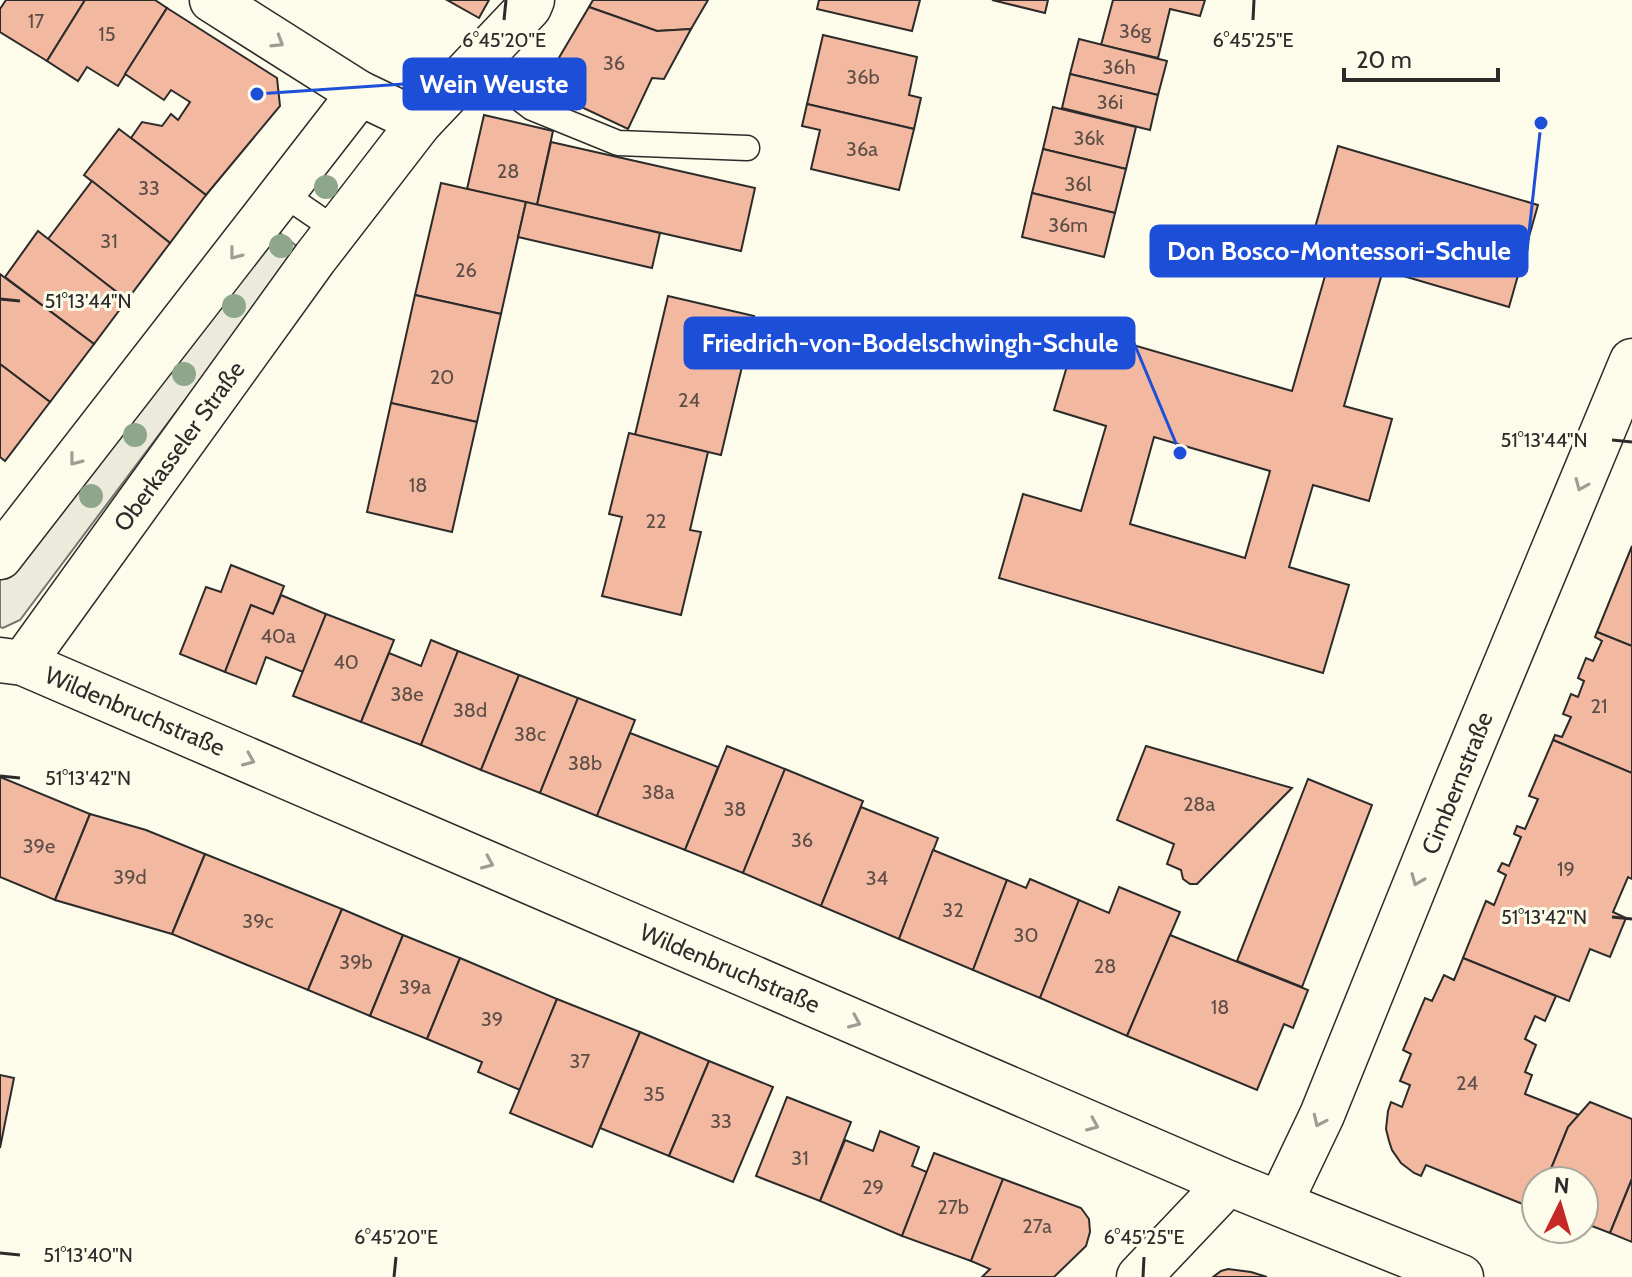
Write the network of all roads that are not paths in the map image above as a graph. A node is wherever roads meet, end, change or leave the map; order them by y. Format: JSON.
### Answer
{"nodes":[{"id":1,"x":212,"y":0,"type":"edge"},
{"id":2,"x":532,"y":0,"type":"edge"},
{"id":3,"x":474,"y":64,"type":"junction"},
{"id":4,"x":359,"y":93,"type":"junction"},
{"id":5,"x":420,"y":122,"type":"junction"},
{"id":6,"x":747,"y":148,"type":"dead end"},
{"id":7,"x":282,"y":193,"type":"junction"},
{"id":8,"x":336,"y":230,"type":"junction"},
{"id":9,"x":1632,"y":361,"type":"edge"},
{"id":10,"x":0,"y":557,"type":"edge"},
{"id":11,"x":12,"y":661,"type":"edge"},
{"id":12,"x":1228,"y":1183,"type":"junction"},
{"id":13,"x":1280,"y":1203,"type":"junction"},
{"id":14,"x":1139,"y":1277,"type":"edge"},
{"id":15,"x":1461,"y":1277,"type":"edge"}],
"edges":[{"from":1,"to":4,"type":"street","one_way":true},
{"from":2,"to":3,"type":"street","name":"Oberkasseler Straße"},
{"from":3,"to":5,"type":"street","name":"Oberkasseler Straße"},
{"from":3,"to":6,"type":"lane"},
{"from":4,"to":5,"type":"street"},
{"from":4,"to":7,"type":"street"},
{"from":5,"to":8,"type":"street","name":"Oberkasseler Straße"},
{"from":7,"to":8,"type":"lane"},
{"from":7,"to":10,"type":"street","one_way":true},
{"from":8,"to":11,"type":"street","name":"Oberkasseler Straße"},
{"from":9,"to":13,"type":"street","name":"Cimbernstraße","one_way":true},
{"from":11,"to":12,"type":"street","name":"Wildenbruchstraße","one_way":true},
{"from":12,"to":13,"type":"street","name":"Wildenbruchstraße"},
{"from":12,"to":14,"type":"street"},
{"from":13,"to":15,"type":"street","name":"Wildenbruchstraße"}]}
